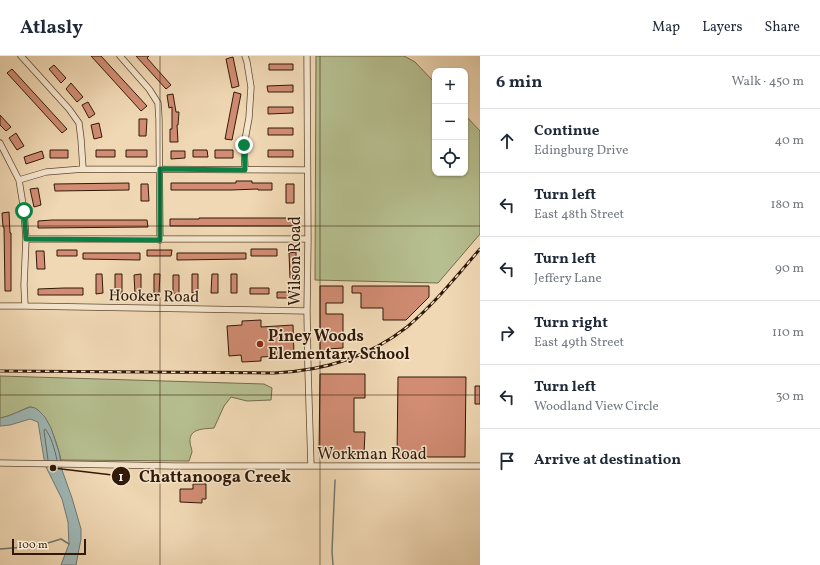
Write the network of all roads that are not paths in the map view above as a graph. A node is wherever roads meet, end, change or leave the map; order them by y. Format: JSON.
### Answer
{"nodes":[{"id":1,"x":21,"y":56,"type":"edge"},
{"id":2,"x":120,"y":56,"type":"edge"},
{"id":3,"x":245,"y":56,"type":"edge"},
{"id":4,"x":307,"y":56,"type":"edge"},
{"id":5,"x":0,"y":143,"type":"edge"},
{"id":6,"x":83,"y":169,"type":"junction"},
{"id":7,"x":160,"y":169,"type":"junction"},
{"id":8,"x":245,"y":170,"type":"junction"},
{"id":9,"x":307,"y":170,"type":"junction"},
{"id":10,"x":19,"y":180,"type":"junction"},
{"id":11,"x":26,"y":239,"type":"junction"},
{"id":12,"x":308,"y":239,"type":"junction"},
{"id":13,"x":160,"y":240,"type":"junction"},
{"id":14,"x":0,"y":306,"type":"edge"},
{"id":15,"x":25,"y":306,"type":"junction"},
{"id":16,"x":307,"y":311,"type":"junction"},
{"id":17,"x":0,"y":463,"type":"edge"},
{"id":18,"x":311,"y":466,"type":"junction"},
{"id":19,"x":480,"y":466,"type":"edge"}],
"edges":[{"from":1,"to":6,"type":"street"},
{"from":2,"to":7,"type":"street"},
{"from":3,"to":8,"type":"street"},
{"from":4,"to":9,"type":"street","name":"Wilson Road"},
{"from":5,"to":10,"type":"street"},
{"from":6,"to":7,"type":"street"},
{"from":6,"to":10,"type":"street"},
{"from":7,"to":8,"type":"street"},
{"from":7,"to":13,"type":"street"},
{"from":8,"to":9,"type":"street"},
{"from":9,"to":12,"type":"street","name":"Wilson Road"},
{"from":10,"to":11,"type":"street"},
{"from":11,"to":13,"type":"street"},
{"from":11,"to":15,"type":"street"},
{"from":12,"to":13,"type":"street"},
{"from":12,"to":16,"type":"street","name":"Wilson Road"},
{"from":14,"to":15,"type":"street","name":"Hooker Road"},
{"from":15,"to":16,"type":"street","name":"Hooker Road"},
{"from":16,"to":18,"type":"street","name":"Wilson Road"},
{"from":17,"to":18,"type":"street","name":"Workman Road"},
{"from":18,"to":19,"type":"street","name":"Workman Road"}]}
